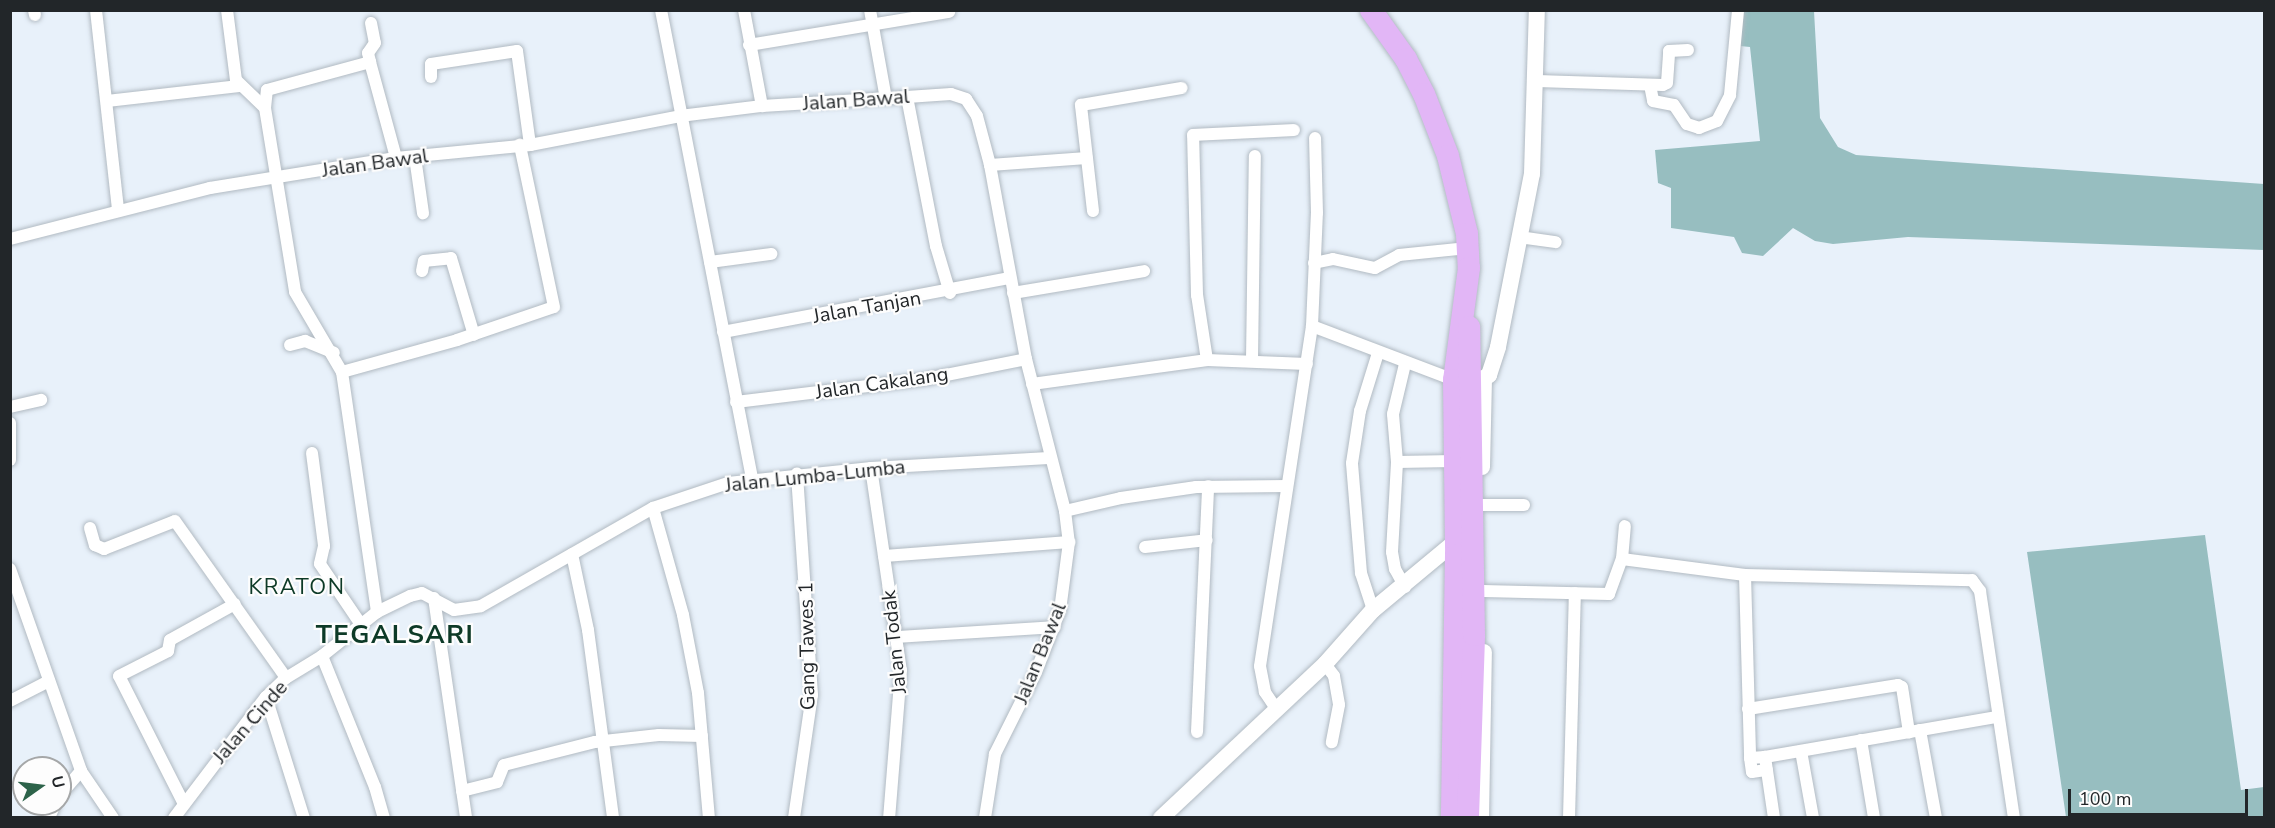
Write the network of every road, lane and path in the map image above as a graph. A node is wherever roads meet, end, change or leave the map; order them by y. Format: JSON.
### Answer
{"nodes":[{"id":1,"x":96,"y":10,"type":"edge"},
{"id":2,"x":227,"y":10,"type":"edge"},
{"id":3,"x":661,"y":10,"type":"edge"},
{"id":4,"x":744,"y":10,"type":"edge"},
{"id":5,"x":870,"y":10,"type":"edge"},
{"id":6,"x":1537,"y":10,"type":"edge"},
{"id":7,"x":1738,"y":10,"type":"edge"},
{"id":8,"x":949,"y":12,"type":"dead end"},
{"id":9,"x":1379,"y":13,"type":"edge"},
{"id":10,"x":371,"y":23,"type":"dead end"},
{"id":11,"x":873,"y":25,"type":"junction"},
{"id":12,"x":749,"y":45,"type":"junction"},
{"id":13,"x":1688,"y":50,"type":"dead end"},
{"id":14,"x":370,"y":62,"type":"junction"},
{"id":15,"x":431,"y":77,"type":"dead end"},
{"id":16,"x":1537,"y":81,"type":"junction"},
{"id":17,"x":1650,"y":85,"type":"junction"},
{"id":18,"x":239,"y":86,"type":"junction"},
{"id":19,"x":1182,"y":88,"type":"dead end"},
{"id":20,"x":885,"y":94,"type":"junction"},
{"id":21,"x":907,"y":97,"type":"junction"},
{"id":22,"x":107,"y":101,"type":"junction"},
{"id":23,"x":762,"y":106,"type":"junction"},
{"id":24,"x":265,"y":108,"type":"junction"},
{"id":25,"x":680,"y":111,"type":"junction"},
{"id":26,"x":1294,"y":130,"type":"dead end"},
{"id":27,"x":1315,"y":138,"type":"dead end"},
{"id":28,"x":525,"y":145,"type":"junction"},
{"id":29,"x":393,"y":149,"type":"junction"},
{"id":30,"x":415,"y":156,"type":"junction"},
{"id":31,"x":1255,"y":156,"type":"dead end"},
{"id":32,"x":1087,"y":158,"type":"junction"},
{"id":33,"x":990,"y":165,"type":"junction"},
{"id":34,"x":281,"y":176,"type":"junction"},
{"id":35,"x":117,"y":203,"type":"junction"},
{"id":36,"x":1094,"y":211,"type":"dead end"},
{"id":37,"x":423,"y":213,"type":"dead end"},
{"id":38,"x":1520,"y":237,"type":"junction"},
{"id":39,"x":10,"y":239,"type":"edge"},
{"id":40,"x":1556,"y":242,"type":"dead end"},
{"id":41,"x":1468,"y":248,"type":"junction"},
{"id":42,"x":771,"y":254,"type":"dead end"},
{"id":43,"x":710,"y":262,"type":"junction"},
{"id":44,"x":1314,"y":263,"type":"junction"},
{"id":45,"x":422,"y":271,"type":"dead end"},
{"id":46,"x":1144,"y":271,"type":"dead end"},
{"id":47,"x":1010,"y":278,"type":"junction"},
{"id":48,"x":950,"y":293,"type":"junction"},
{"id":49,"x":1013,"y":293,"type":"junction"},
{"id":50,"x":1312,"y":326,"type":"junction"},
{"id":51,"x":723,"y":332,"type":"junction"},
{"id":52,"x":474,"y":335,"type":"junction"},
{"id":53,"x":290,"y":345,"type":"dead end"},
{"id":54,"x":330,"y":352,"type":"junction"},
{"id":55,"x":1378,"y":353,"type":"junction"},
{"id":56,"x":1026,"y":359,"type":"junction"},
{"id":57,"x":1207,"y":360,"type":"junction"},
{"id":58,"x":1252,"y":360,"type":"junction"},
{"id":59,"x":1307,"y":364,"type":"junction"},
{"id":60,"x":1405,"y":364,"type":"junction"},
{"id":61,"x":342,"y":372,"type":"junction"},
{"id":62,"x":1470,"y":381,"type":"junction"},
{"id":63,"x":1032,"y":384,"type":"junction"},
{"id":64,"x":41,"y":400,"type":"dead end"},
{"id":65,"x":736,"y":402,"type":"junction"},
{"id":66,"x":10,"y":407,"type":"edge"},
{"id":67,"x":10,"y":423,"type":"edge"},
{"id":68,"x":312,"y":453,"type":"dead end"},
{"id":69,"x":1049,"y":458,"type":"junction"},
{"id":70,"x":10,"y":460,"type":"edge"},
{"id":71,"x":1454,"y":461,"type":"junction"},
{"id":72,"x":1397,"y":462,"type":"junction"},
{"id":73,"x":871,"y":468,"type":"junction"},
{"id":74,"x":797,"y":474,"type":"junction"},
{"id":75,"x":752,"y":478,"type":"junction"},
{"id":76,"x":1208,"y":486,"type":"junction"},
{"id":77,"x":1287,"y":486,"type":"junction"},
{"id":78,"x":1480,"y":505,"type":"junction"},
{"id":79,"x":1524,"y":505,"type":"dead end"},
{"id":80,"x":653,"y":507,"type":"junction"},
{"id":81,"x":1065,"y":511,"type":"junction"},
{"id":82,"x":1625,"y":526,"type":"dead end"},
{"id":83,"x":90,"y":528,"type":"dead end"},
{"id":84,"x":1207,"y":540,"type":"junction"},
{"id":85,"x":1069,"y":542,"type":"junction"},
{"id":86,"x":1452,"y":544,"type":"junction"},
{"id":87,"x":1145,"y":547,"type":"dead end"},
{"id":88,"x":572,"y":554,"type":"junction"},
{"id":89,"x":884,"y":556,"type":"junction"},
{"id":90,"x":1622,"y":559,"type":"junction"},
{"id":91,"x":11,"y":572,"type":"edge"},
{"id":92,"x":1745,"y":575,"type":"junction"},
{"id":93,"x":1405,"y":587,"type":"junction"},
{"id":94,"x":1483,"y":591,"type":"junction"},
{"id":95,"x":1575,"y":593,"type":"junction"},
{"id":96,"x":434,"y":598,"type":"junction"},
{"id":97,"x":235,"y":604,"type":"junction"},
{"id":98,"x":1373,"y":610,"type":"junction"},
{"id":99,"x":377,"y":612,"type":"junction"},
{"id":100,"x":362,"y":626,"type":"junction"},
{"id":101,"x":1055,"y":627,"type":"junction"},
{"id":102,"x":897,"y":637,"type":"junction"},
{"id":103,"x":322,"y":656,"type":"junction"},
{"id":104,"x":1325,"y":664,"type":"junction"},
{"id":105,"x":286,"y":678,"type":"junction"},
{"id":106,"x":49,"y":681,"type":"junction"},
{"id":107,"x":266,"y":697,"type":"junction"},
{"id":108,"x":10,"y":701,"type":"edge"},
{"id":109,"x":1748,"y":709,"type":"junction"},
{"id":110,"x":1276,"y":710,"type":"junction"},
{"id":111,"x":1996,"y":717,"type":"junction"},
{"id":112,"x":1914,"y":731,"type":"junction"},
{"id":113,"x":1197,"y":732,"type":"dead end"},
{"id":114,"x":702,"y":736,"type":"junction"},
{"id":115,"x":1861,"y":740,"type":"junction"},
{"id":116,"x":603,"y":742,"type":"junction"},
{"id":117,"x":1332,"y":742,"type":"dead end"},
{"id":118,"x":1801,"y":751,"type":"junction"},
{"id":119,"x":1765,"y":757,"type":"junction"},
{"id":120,"x":1750,"y":758,"type":"junction"},
{"id":121,"x":1767,"y":770,"type":"junction"},
{"id":122,"x":81,"y":771,"type":"junction"},
{"id":123,"x":72,"y":781,"type":"edge"},
{"id":124,"x":462,"y":791,"type":"junction"},
{"id":125,"x":183,"y":802,"type":"junction"},
{"id":126,"x":113,"y":818,"type":"edge"},
{"id":127,"x":174,"y":818,"type":"edge"},
{"id":128,"x":303,"y":818,"type":"edge"},
{"id":129,"x":384,"y":818,"type":"edge"},
{"id":130,"x":466,"y":818,"type":"edge"},
{"id":131,"x":613,"y":818,"type":"edge"},
{"id":132,"x":709,"y":818,"type":"edge"},
{"id":133,"x":794,"y":818,"type":"edge"},
{"id":134,"x":889,"y":818,"type":"edge"},
{"id":135,"x":985,"y":818,"type":"edge"},
{"id":136,"x":1161,"y":818,"type":"edge"},
{"id":137,"x":1443,"y":818,"type":"edge"},
{"id":138,"x":1452,"y":818,"type":"edge"},
{"id":139,"x":1468,"y":818,"type":"edge"},
{"id":140,"x":1481,"y":818,"type":"edge"},
{"id":141,"x":1569,"y":818,"type":"edge"},
{"id":142,"x":1774,"y":818,"type":"edge"},
{"id":143,"x":1813,"y":818,"type":"edge"},
{"id":144,"x":1874,"y":818,"type":"edge"},
{"id":145,"x":1936,"y":818,"type":"edge"},
{"id":146,"x":2014,"y":818,"type":"edge"}],
"edges":[{"from":1,"to":22,"type":"street"},
{"from":2,"to":18,"type":"street"},
{"from":3,"to":25,"type":"street"},
{"from":4,"to":12,"type":"street"},
{"from":5,"to":11,"type":"street"},
{"from":6,"to":16,"type":"street"},
{"from":7,"to":17,"type":"street"},
{"from":8,"to":11,"type":"street"},
{"from":9,"to":41,"type":"highway"},
{"from":10,"to":14,"type":"street"},
{"from":11,"to":12,"type":"street"},
{"from":11,"to":20,"type":"street"},
{"from":12,"to":23,"type":"street"},
{"from":13,"to":17,"type":"street"},
{"from":14,"to":24,"type":"street"},
{"from":14,"to":29,"type":"street"},
{"from":15,"to":28,"type":"street"},
{"from":16,"to":17,"type":"street"},
{"from":16,"to":38,"type":"street"},
{"from":18,"to":22,"type":"street"},
{"from":18,"to":24,"type":"street"},
{"from":19,"to":32,"type":"street"},
{"from":20,"to":21,"type":"street","name":"Jalan Bawal"},
{"from":20,"to":23,"type":"street","name":"Jalan Bawal"},
{"from":21,"to":33,"type":"street","name":"Jalan Bawal"},
{"from":21,"to":48,"type":"street"},
{"from":22,"to":35,"type":"street"},
{"from":23,"to":25,"type":"street","name":"Jalan Bawal"},
{"from":24,"to":34,"type":"street"},
{"from":25,"to":28,"type":"street","name":"Jalan Bawal"},
{"from":25,"to":43,"type":"street"},
{"from":26,"to":57,"type":"street"},
{"from":27,"to":44,"type":"street"},
{"from":28,"to":30,"type":"street","name":"Jalan Bawal"},
{"from":28,"to":52,"type":"street"},
{"from":29,"to":30,"type":"street","name":"Jalan Bawal"},
{"from":29,"to":34,"type":"street","name":"Jalan Bawal"},
{"from":30,"to":37,"type":"street"},
{"from":31,"to":58,"type":"street"},
{"from":32,"to":33,"type":"street"},
{"from":32,"to":36,"type":"street"},
{"from":33,"to":47,"type":"street","name":"Jalan Bawal"},
{"from":34,"to":35,"type":"street","name":"Jalan Bawal"},
{"from":34,"to":54,"type":"street"},
{"from":35,"to":39,"type":"street","name":"Jalan Bawal"},
{"from":38,"to":40,"type":"street"},
{"from":38,"to":62,"type":"street"},
{"from":41,"to":44,"type":"street"},
{"from":41,"to":62,"type":"highway"},
{"from":42,"to":43,"type":"street"},
{"from":43,"to":51,"type":"street"},
{"from":44,"to":50,"type":"street"},
{"from":45,"to":52,"type":"street"},
{"from":46,"to":49,"type":"street"},
{"from":47,"to":48,"type":"street","name":"Jalan Tanjan"},
{"from":47,"to":49,"type":"street","name":"Jalan Bawal"},
{"from":48,"to":51,"type":"street","name":"Jalan Tanjan"},
{"from":49,"to":56,"type":"street","name":"Jalan Bawal"},
{"from":50,"to":55,"type":"street"},
{"from":50,"to":59,"type":"street"},
{"from":51,"to":65,"type":"street"},
{"from":52,"to":61,"type":"street"},
{"from":53,"to":54,"type":"street"},
{"from":54,"to":61,"type":"street"},
{"from":55,"to":60,"type":"street"},
{"from":55,"to":98,"type":"street"},
{"from":56,"to":63,"type":"street","name":"Jalan Bawal"},
{"from":56,"to":65,"type":"street","name":"Jalan Cakalang"},
{"from":57,"to":58,"type":"street"},
{"from":57,"to":63,"type":"street"},
{"from":58,"to":59,"type":"street"},
{"from":59,"to":77,"type":"street"},
{"from":60,"to":62,"type":"street"},
{"from":60,"to":72,"type":"street"},
{"from":61,"to":99,"type":"street"},
{"from":62,"to":71,"type":"highway"},
{"from":62,"to":78,"type":"street"},
{"from":62,"to":139,"type":"highway"},
{"from":63,"to":69,"type":"street","name":"Jalan Bawal"},
{"from":64,"to":66,"type":"street"},
{"from":65,"to":75,"type":"street"},
{"from":67,"to":70,"type":"street"},
{"from":68,"to":100,"type":"street"},
{"from":69,"to":73,"type":"street","name":"Jalan Lumba-Lumba"},
{"from":69,"to":81,"type":"street","name":"Jalan Bawal"},
{"from":71,"to":72,"type":"street"},
{"from":71,"to":86,"type":"highway"},
{"from":72,"to":93,"type":"street"},
{"from":73,"to":74,"type":"street","name":"Jalan Lumba-Lumba"},
{"from":73,"to":89,"type":"street","name":"Jalan Todak"},
{"from":74,"to":75,"type":"street","name":"Jalan Lumba-Lumba"},
{"from":74,"to":133,"type":"street","name":"Gang Tawes 1"},
{"from":75,"to":80,"type":"street","name":"Jalan Lumba-Lumba"},
{"from":76,"to":77,"type":"street"},
{"from":76,"to":81,"type":"street"},
{"from":76,"to":84,"type":"street"},
{"from":77,"to":110,"type":"street"},
{"from":78,"to":79,"type":"street"},
{"from":78,"to":94,"type":"street"},
{"from":80,"to":88,"type":"street","name":"Jalan Lumba-Lumba"},
{"from":80,"to":114,"type":"street"},
{"from":81,"to":85,"type":"street","name":"Jalan Bawal"},
{"from":82,"to":90,"type":"street"},
{"from":83,"to":97,"type":"street"},
{"from":84,"to":87,"type":"street"},
{"from":84,"to":113,"type":"street"},
{"from":85,"to":89,"type":"street"},
{"from":85,"to":101,"type":"street","name":"Jalan Bawal"},
{"from":86,"to":93,"type":"street"},
{"from":86,"to":137,"type":"street"},
{"from":86,"to":138,"type":"highway"},
{"from":88,"to":96,"type":"street","name":"Jalan Lumba-Lumba"},
{"from":88,"to":116,"type":"street"},
{"from":89,"to":102,"type":"street","name":"Jalan Todak"},
{"from":90,"to":92,"type":"street"},
{"from":90,"to":95,"type":"street"},
{"from":91,"to":106,"type":"street"},
{"from":92,"to":109,"type":"street"},
{"from":92,"to":111,"type":"street"},
{"from":93,"to":98,"type":"street"},
{"from":94,"to":95,"type":"street"},
{"from":94,"to":140,"type":"street"},
{"from":95,"to":141,"type":"street"},
{"from":96,"to":99,"type":"street","name":"Jalan Cinde"},
{"from":96,"to":124,"type":"street"},
{"from":97,"to":105,"type":"street"},
{"from":97,"to":125,"type":"street"},
{"from":98,"to":104,"type":"street"},
{"from":99,"to":100,"type":"street","name":"Jalan Cinde"},
{"from":100,"to":103,"type":"street","name":"Jalan Cinde"},
{"from":101,"to":102,"type":"street"},
{"from":101,"to":135,"type":"street","name":"Jalan Bawal"},
{"from":102,"to":134,"type":"street","name":"Jalan Todak"},
{"from":103,"to":105,"type":"street","name":"Jalan Cinde"},
{"from":103,"to":129,"type":"street"},
{"from":104,"to":110,"type":"street"},
{"from":104,"to":117,"type":"street"},
{"from":105,"to":107,"type":"street","name":"Jalan Cinde"},
{"from":106,"to":108,"type":"street"},
{"from":106,"to":122,"type":"street"},
{"from":107,"to":125,"type":"street","name":"Jalan Cinde"},
{"from":107,"to":128,"type":"street"},
{"from":109,"to":112,"type":"street"},
{"from":109,"to":120,"type":"street"},
{"from":110,"to":136,"type":"street"},
{"from":111,"to":112,"type":"street"},
{"from":111,"to":146,"type":"street"},
{"from":112,"to":115,"type":"street"},
{"from":112,"to":145,"type":"street"},
{"from":114,"to":116,"type":"street"},
{"from":114,"to":132,"type":"street"},
{"from":115,"to":118,"type":"street"},
{"from":115,"to":144,"type":"street"},
{"from":116,"to":124,"type":"street"},
{"from":116,"to":131,"type":"street"},
{"from":118,"to":119,"type":"street"},
{"from":118,"to":143,"type":"street"},
{"from":119,"to":120,"type":"street"},
{"from":119,"to":121,"type":"street"},
{"from":120,"to":121,"type":"street"},
{"from":121,"to":142,"type":"street"},
{"from":122,"to":123,"type":"street"},
{"from":122,"to":126,"type":"street"},
{"from":124,"to":130,"type":"street"},
{"from":125,"to":127,"type":"street","name":"Jalan Cinde"}]}
